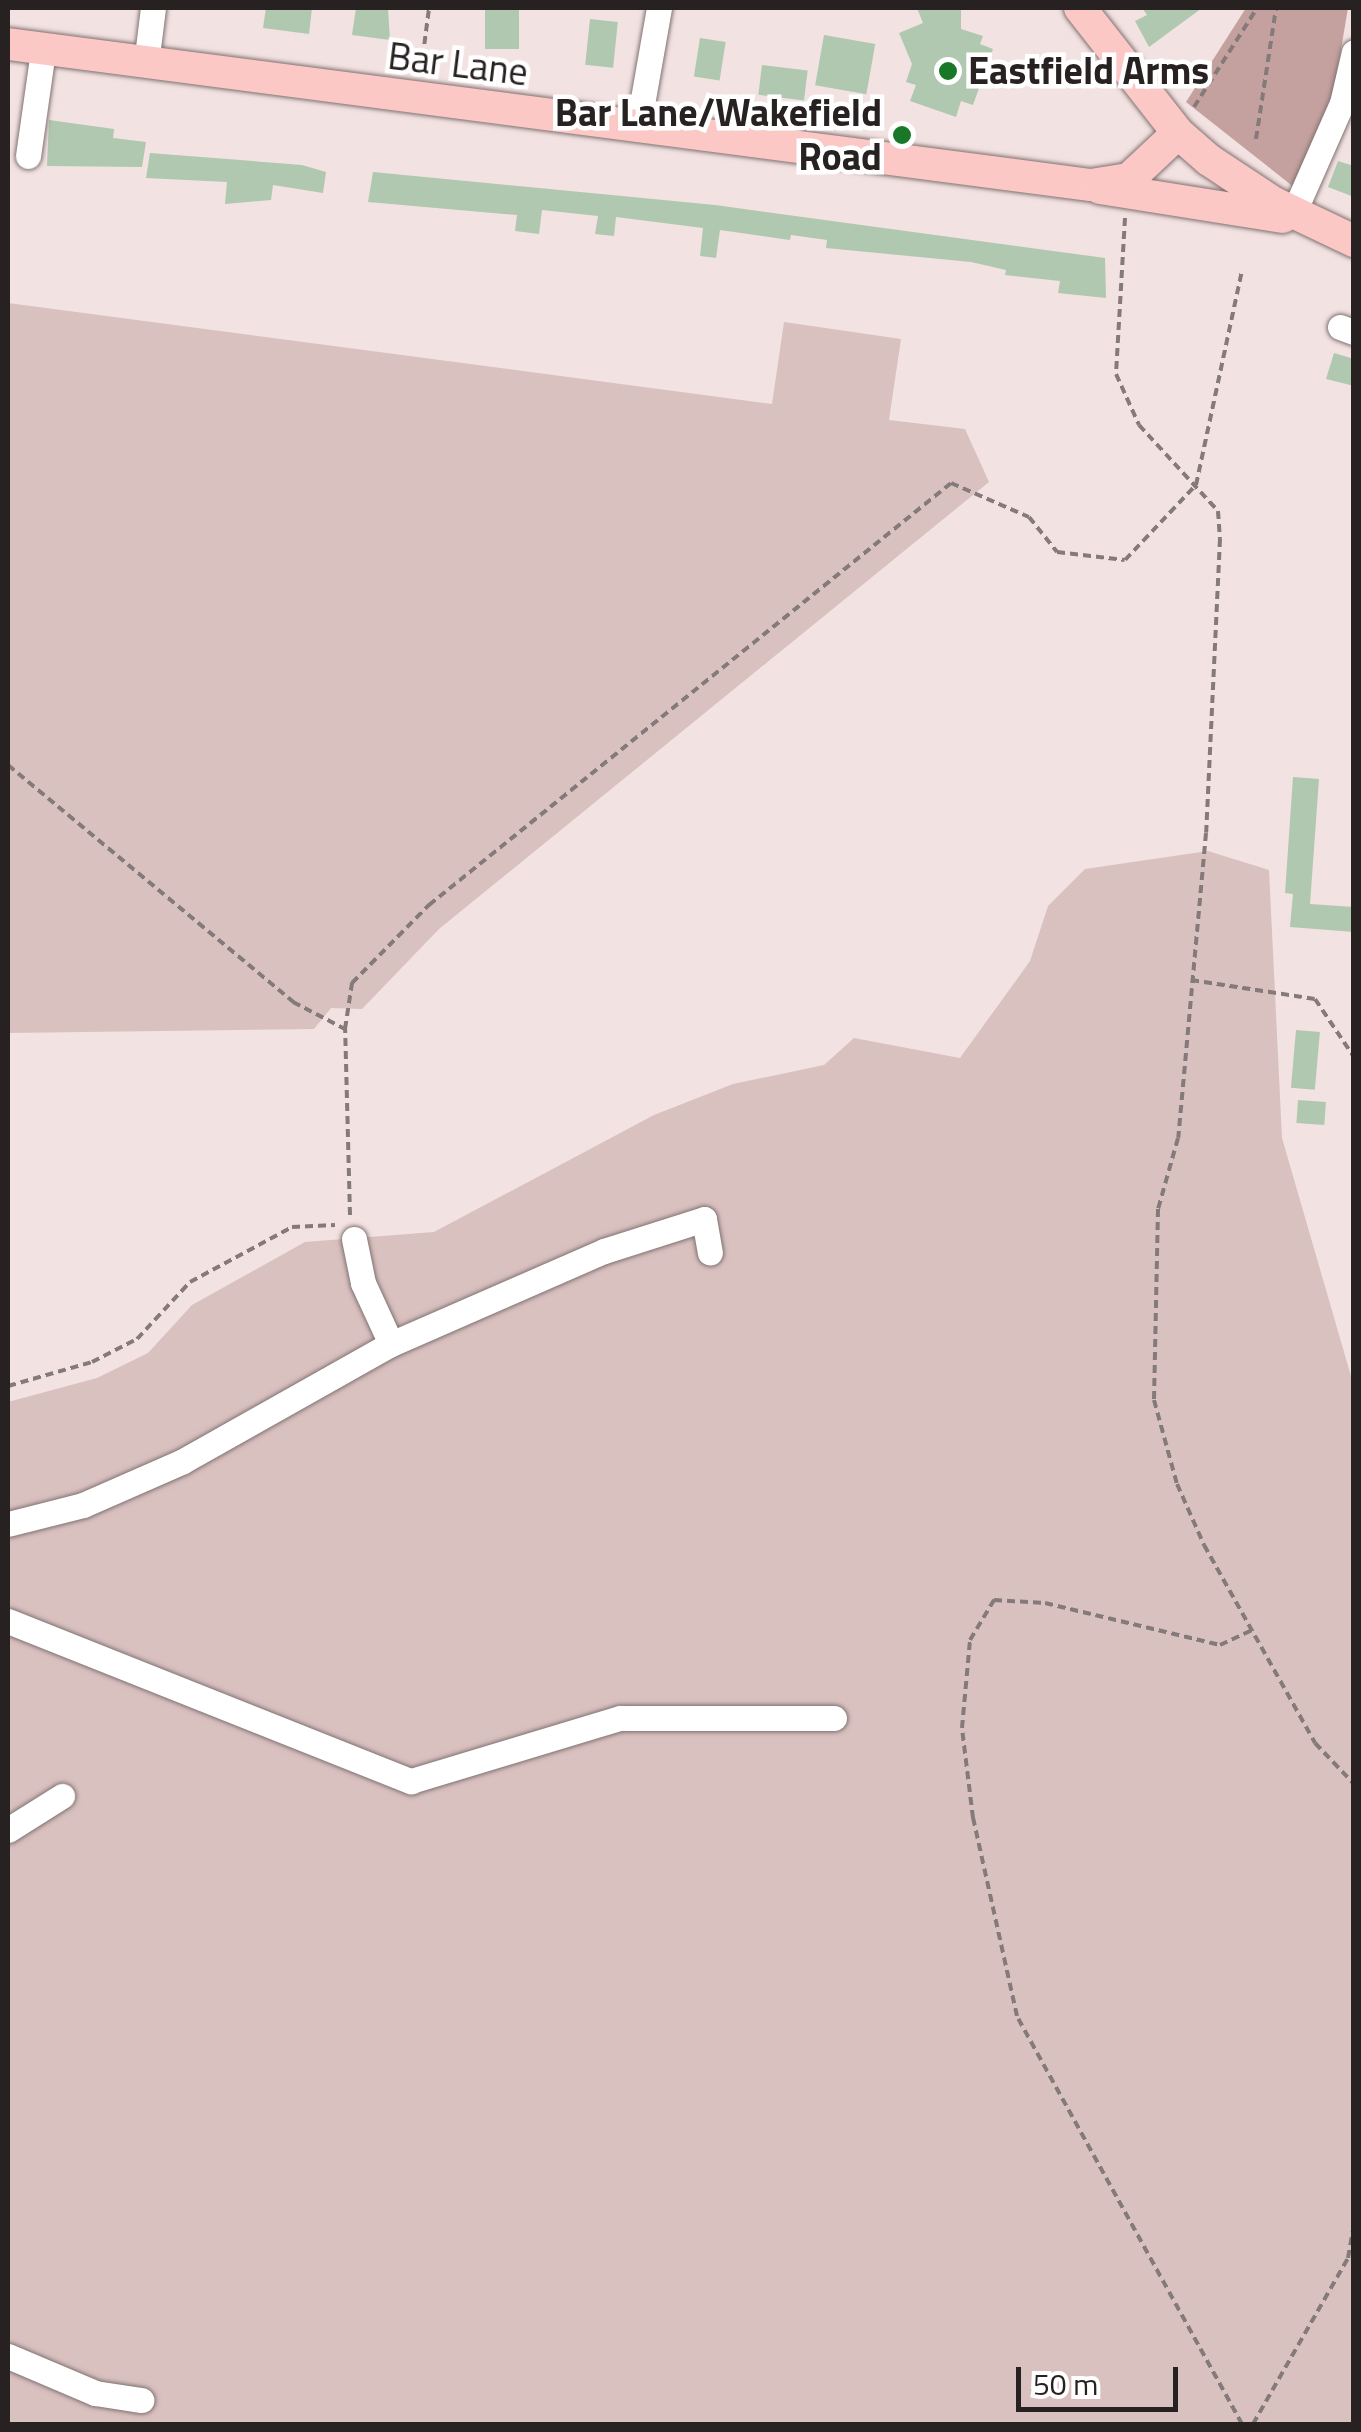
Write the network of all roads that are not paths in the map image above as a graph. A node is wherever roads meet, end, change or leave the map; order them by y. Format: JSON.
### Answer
{"nodes":[{"id":1,"x":154,"y":8,"type":"edge"},
{"id":2,"x":660,"y":8,"type":"edge"},
{"id":3,"x":1080,"y":8,"type":"edge"},
{"id":4,"x":8,"y":44,"type":"edge"},
{"id":5,"x":43,"y":50,"type":"junction"},
{"id":6,"x":1354,"y":52,"type":"edge"},
{"id":7,"x":146,"y":64,"type":"junction"},
{"id":8,"x":638,"y":127,"type":"junction"},
{"id":9,"x":1178,"y":132,"type":"junction"},
{"id":10,"x":28,"y":156,"type":"dead end"},
{"id":11,"x":1091,"y":186,"type":"junction"},
{"id":12,"x":1303,"y":219,"type":"junction"},
{"id":13,"x":1354,"y":241,"type":"edge"},
{"id":14,"x":354,"y":1240,"type":"dead end"},
{"id":15,"x":710,"y":1252,"type":"dead end"},
{"id":16,"x":391,"y":1344,"type":"junction"},
{"id":17,"x":8,"y":1524,"type":"edge"},
{"id":18,"x":8,"y":1621,"type":"edge"},
{"id":19,"x":834,"y":1718,"type":"dead end"},
{"id":20,"x":62,"y":1796,"type":"dead end"},
{"id":21,"x":8,"y":1830,"type":"edge"},
{"id":22,"x":8,"y":2356,"type":"edge"},
{"id":23,"x":141,"y":2400,"type":"dead end"}],
"edges":[{"from":1,"to":7,"type":"street"},
{"from":2,"to":8,"type":"street"},
{"from":3,"to":9,"type":"main road"},
{"from":4,"to":5,"type":"main road","name":"Bar Lane"},
{"from":5,"to":7,"type":"main road","name":"Bar Lane"},
{"from":5,"to":10,"type":"street"},
{"from":6,"to":12,"type":"street"},
{"from":7,"to":8,"type":"main road","name":"Bar Lane"},
{"from":8,"to":11,"type":"main road","name":"Bar Lane"},
{"from":9,"to":11,"type":"main road","name":"Bar Lane"},
{"from":9,"to":12,"type":"main road"},
{"from":11,"to":12,"type":"main road"},
{"from":12,"to":13,"type":"main road"},
{"from":14,"to":16,"type":"street"},
{"from":15,"to":16,"type":"street"},
{"from":16,"to":17,"type":"street"},
{"from":18,"to":19,"type":"street"},
{"from":20,"to":21,"type":"street"},
{"from":22,"to":23,"type":"street"}]}
